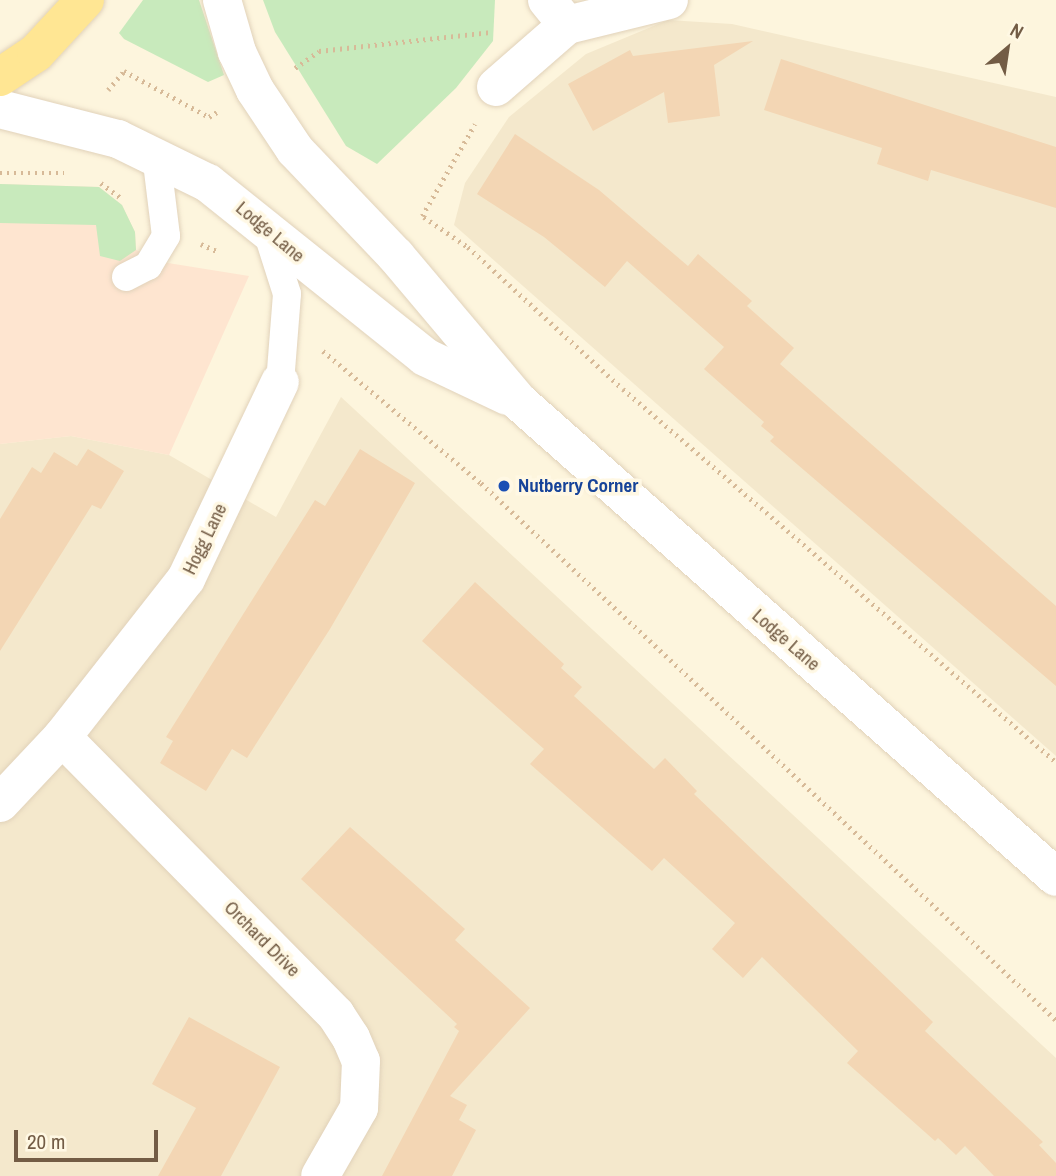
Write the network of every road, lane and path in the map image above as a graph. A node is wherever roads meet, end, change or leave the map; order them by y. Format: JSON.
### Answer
{"nodes":[{"id":1,"x":86,"y":0,"type":"edge"},
{"id":2,"x":222,"y":0,"type":"edge"},
{"id":3,"x":669,"y":0,"type":"edge"},
{"id":4,"x":557,"y":12,"type":"edge"},
{"id":5,"x":284,"y":76,"type":"dead end"},
{"id":6,"x":0,"y":77,"type":"edge"},
{"id":7,"x":496,"y":87,"type":"joint"},
{"id":8,"x":0,"y":109,"type":"edge"},
{"id":9,"x":156,"y":155,"type":"junction"},
{"id":10,"x":0,"y":173,"type":"edge"},
{"id":11,"x":76,"y":174,"type":"dead end"},
{"id":12,"x":99,"y":182,"type":"dead end"},
{"id":13,"x":126,"y":204,"type":"dead end"},
{"id":14,"x":411,"y":208,"type":"dead end"},
{"id":15,"x":422,"y":216,"type":"junction"},
{"id":16,"x":264,"y":225,"type":"junction"},
{"id":17,"x":126,"y":277,"type":"dead end"},
{"id":18,"x":312,"y":342,"type":"dead end"},
{"id":19,"x":280,"y":382,"type":"joint"},
{"id":20,"x":518,"y":401,"type":"junction"},
{"id":21,"x":62,"y":737,"type":"junction"},
{"id":22,"x":1056,"y":762,"type":"edge"},
{"id":23,"x":0,"y":803,"type":"edge"},
{"id":24,"x":1056,"y":877,"type":"edge"},
{"id":25,"x":1056,"y":1020,"type":"edge"},
{"id":26,"x":320,"y":1176,"type":"edge"}],
"edges":[{"from":1,"to":6,"type":"main road"},
{"from":2,"to":20,"type":"street","name":"Lodge Lane"},
{"from":3,"to":4,"type":"street"},
{"from":4,"to":5,"type":"path"},
{"from":4,"to":7,"type":"street"},
{"from":7,"to":15,"type":"path"},
{"from":8,"to":9,"type":"street","name":"Lodge Lane"},
{"from":9,"to":16,"type":"street","name":"Lodge Lane"},
{"from":9,"to":17,"type":"lane"},
{"from":10,"to":11,"type":"path"},
{"from":12,"to":13,"type":"path"},
{"from":14,"to":15,"type":"path"},
{"from":15,"to":22,"type":"path"},
{"from":16,"to":19,"type":"lane","name":"Hogg Lane"},
{"from":16,"to":20,"type":"street","name":"Lodge Lane"},
{"from":18,"to":25,"type":"path"},
{"from":19,"to":21,"type":"street","name":"Hogg Lane"},
{"from":20,"to":24,"type":"street","name":"Lodge Lane"},
{"from":21,"to":23,"type":"street","name":"Hogg Lane"},
{"from":21,"to":26,"type":"street","name":"Orchard Drive"}]}
